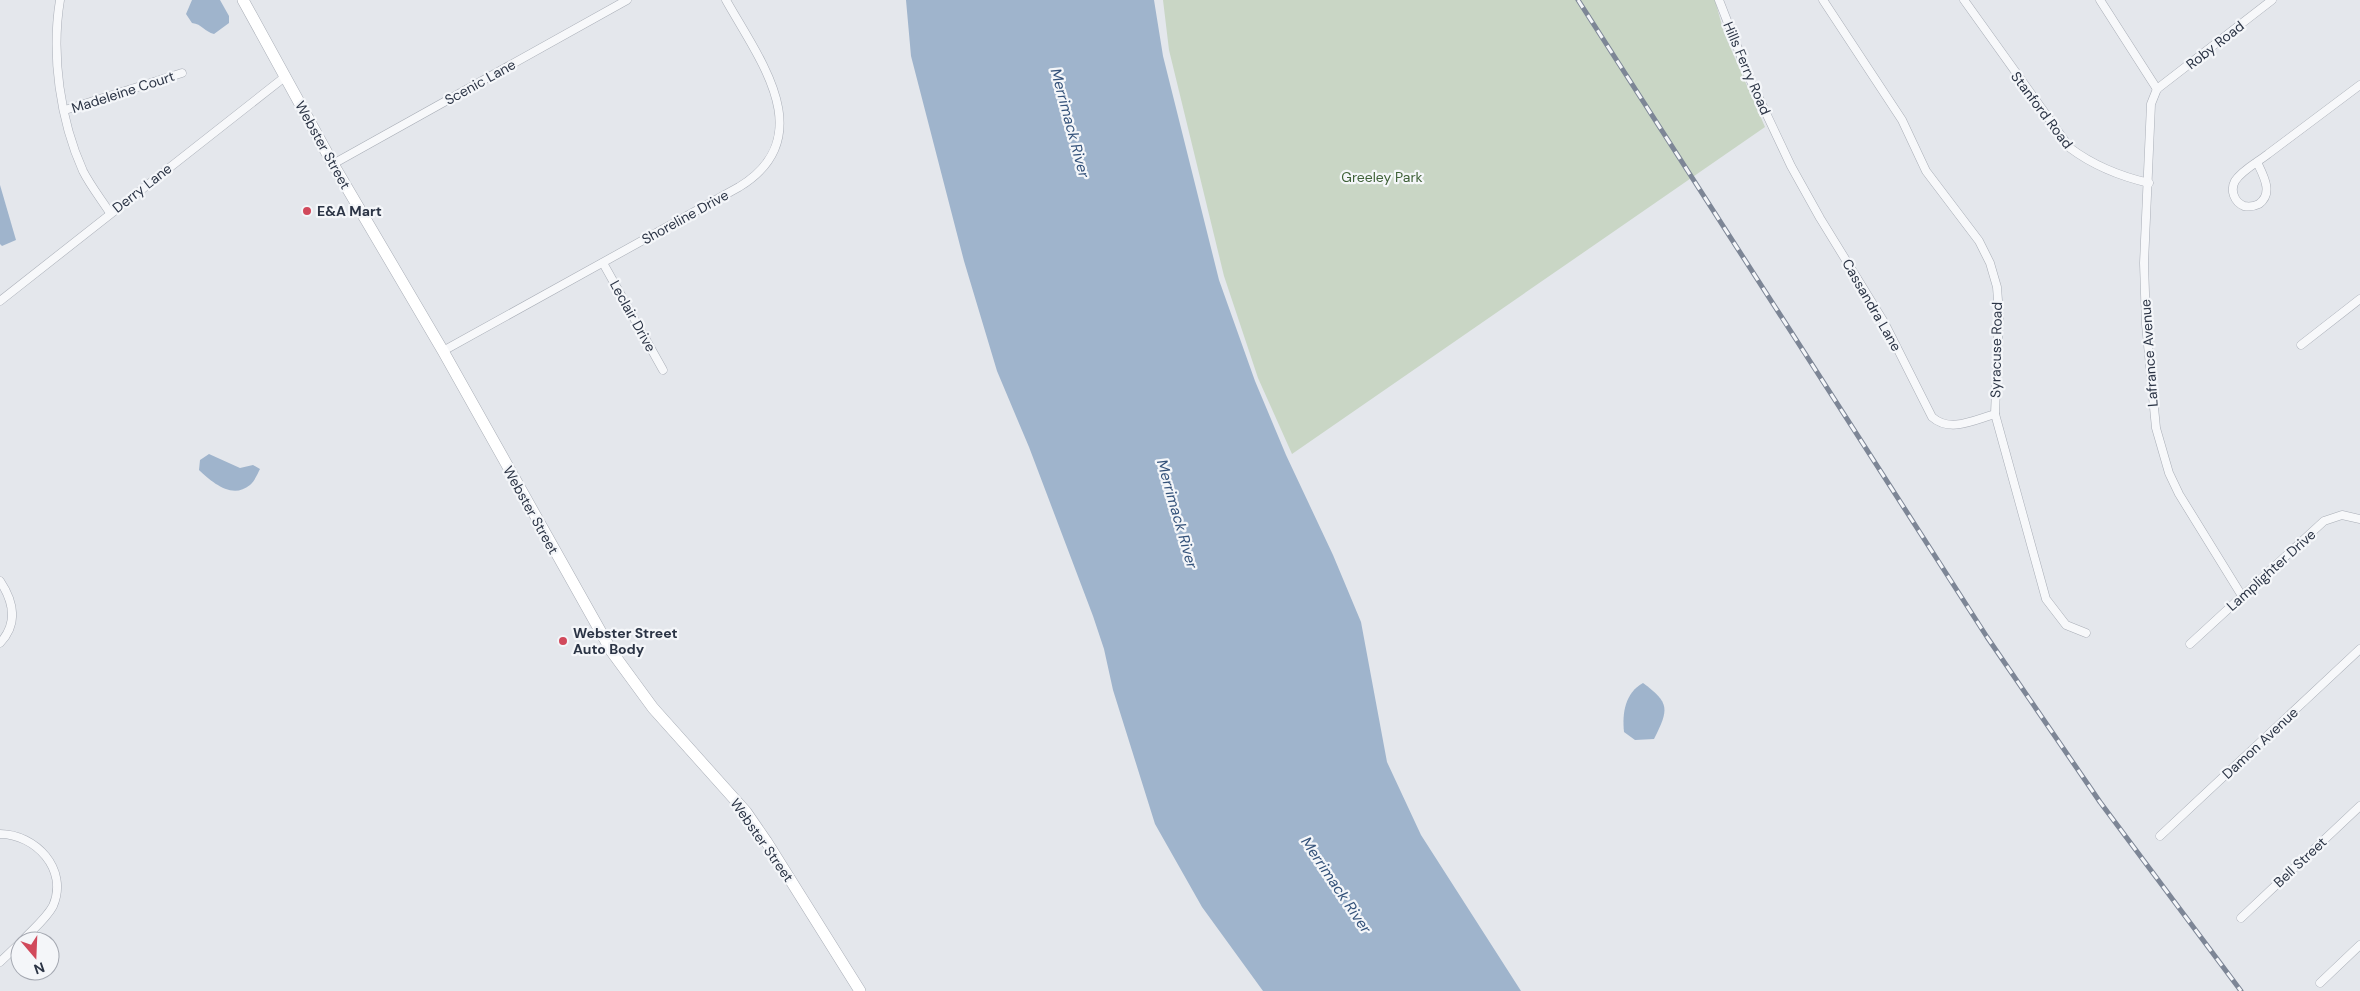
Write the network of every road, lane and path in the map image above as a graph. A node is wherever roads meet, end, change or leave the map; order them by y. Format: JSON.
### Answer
{"nodes":[{"id":1,"x":60,"y":0,"type":"edge"},
{"id":2,"x":243,"y":0,"type":"edge"},
{"id":3,"x":627,"y":0,"type":"edge"},
{"id":4,"x":726,"y":0,"type":"edge"},
{"id":5,"x":1719,"y":0,"type":"edge"},
{"id":6,"x":1823,"y":0,"type":"edge"},
{"id":7,"x":1964,"y":0,"type":"edge"},
{"id":8,"x":2100,"y":0,"type":"edge"},
{"id":9,"x":2272,"y":0,"type":"edge"},
{"id":10,"x":182,"y":73,"type":"dead end"},
{"id":11,"x":286,"y":76,"type":"junction"},
{"id":12,"x":2360,"y":85,"type":"edge"},
{"id":13,"x":2156,"y":89,"type":"junction"},
{"id":14,"x":65,"y":110,"type":"junction"},
{"id":15,"x":1776,"y":135,"type":"joint"},
{"id":16,"x":2257,"y":162,"type":"junction"},
{"id":17,"x":333,"y":164,"type":"junction"},
{"id":18,"x":2149,"y":183,"type":"junction"},
{"id":19,"x":110,"y":213,"type":"junction"},
{"id":20,"x":603,"y":262,"type":"junction"},
{"id":21,"x":2360,"y":299,"type":"edge"},
{"id":22,"x":0,"y":301,"type":"edge"},
{"id":23,"x":2301,"y":345,"type":"dead end"},
{"id":24,"x":443,"y":351,"type":"junction"},
{"id":25,"x":663,"y":370,"type":"dead end"},
{"id":26,"x":1995,"y":414,"type":"junction"},
{"id":27,"x":2360,"y":519,"type":"edge"},
{"id":28,"x":0,"y":581,"type":"edge"},
{"id":29,"x":2242,"y":596,"type":"junction"},
{"id":30,"x":2086,"y":633,"type":"dead end"},
{"id":31,"x":0,"y":643,"type":"edge"},
{"id":32,"x":2190,"y":644,"type":"dead end"},
{"id":33,"x":2360,"y":649,"type":"edge"},
{"id":34,"x":2360,"y":806,"type":"edge"},
{"id":35,"x":0,"y":834,"type":"edge"},
{"id":36,"x":2160,"y":836,"type":"dead end"},
{"id":37,"x":2241,"y":918,"type":"dead end"},
{"id":38,"x":32,"y":931,"type":"edge"},
{"id":39,"x":2360,"y":945,"type":"edge"},
{"id":40,"x":10,"y":952,"type":"edge"},
{"id":41,"x":0,"y":962,"type":"edge"},
{"id":42,"x":2320,"y":983,"type":"dead end"},
{"id":43,"x":860,"y":991,"type":"edge"}],
"edges":[{"from":1,"to":14,"type":"street"},
{"from":2,"to":11,"type":"main road","name":"Webster Street"},
{"from":3,"to":17,"type":"street","name":"Scenic Lane"},
{"from":4,"to":20,"type":"street","name":"Shoreline Drive"},
{"from":5,"to":15,"type":"street","name":"Hills Ferry Road"},
{"from":6,"to":26,"type":"street","name":"Syracuse Road"},
{"from":7,"to":18,"type":"street","name":"Stanford Road"},
{"from":8,"to":13,"type":"street"},
{"from":9,"to":13,"type":"street","name":"Roby Road"},
{"from":10,"to":14,"type":"street","name":"Madeleine Court"},
{"from":11,"to":17,"type":"main road","name":"Webster Street"},
{"from":11,"to":19,"type":"street","name":"Derry Lane"},
{"from":12,"to":16,"type":"street"},
{"from":13,"to":18,"type":"street","name":"Lafrance Avenue"},
{"from":14,"to":19,"type":"street"},
{"from":15,"to":26,"type":"street","name":"Cassandra Lane"},
{"from":16,"to":16,"type":"street"},
{"from":17,"to":24,"type":"main road","name":"Webster Street"},
{"from":18,"to":29,"type":"street","name":"Lafrance Avenue"},
{"from":19,"to":22,"type":"street","name":"Derry Lane"},
{"from":20,"to":24,"type":"street","name":"Shoreline Drive"},
{"from":20,"to":25,"type":"street","name":"Leclair Drive"},
{"from":21,"to":23,"type":"street"},
{"from":24,"to":43,"type":"main road","name":"Webster Street"},
{"from":26,"to":30,"type":"street","name":"Syracuse Road"},
{"from":27,"to":29,"type":"street","name":"Lamplighter Drive"},
{"from":28,"to":31,"type":"street"},
{"from":29,"to":32,"type":"street","name":"Lamplighter Drive"},
{"from":33,"to":36,"type":"street","name":"Damon Avenue"},
{"from":34,"to":37,"type":"street","name":"Bell Street"},
{"from":35,"to":38,"type":"street"},
{"from":39,"to":42,"type":"street"},
{"from":40,"to":41,"type":"street"}]}
